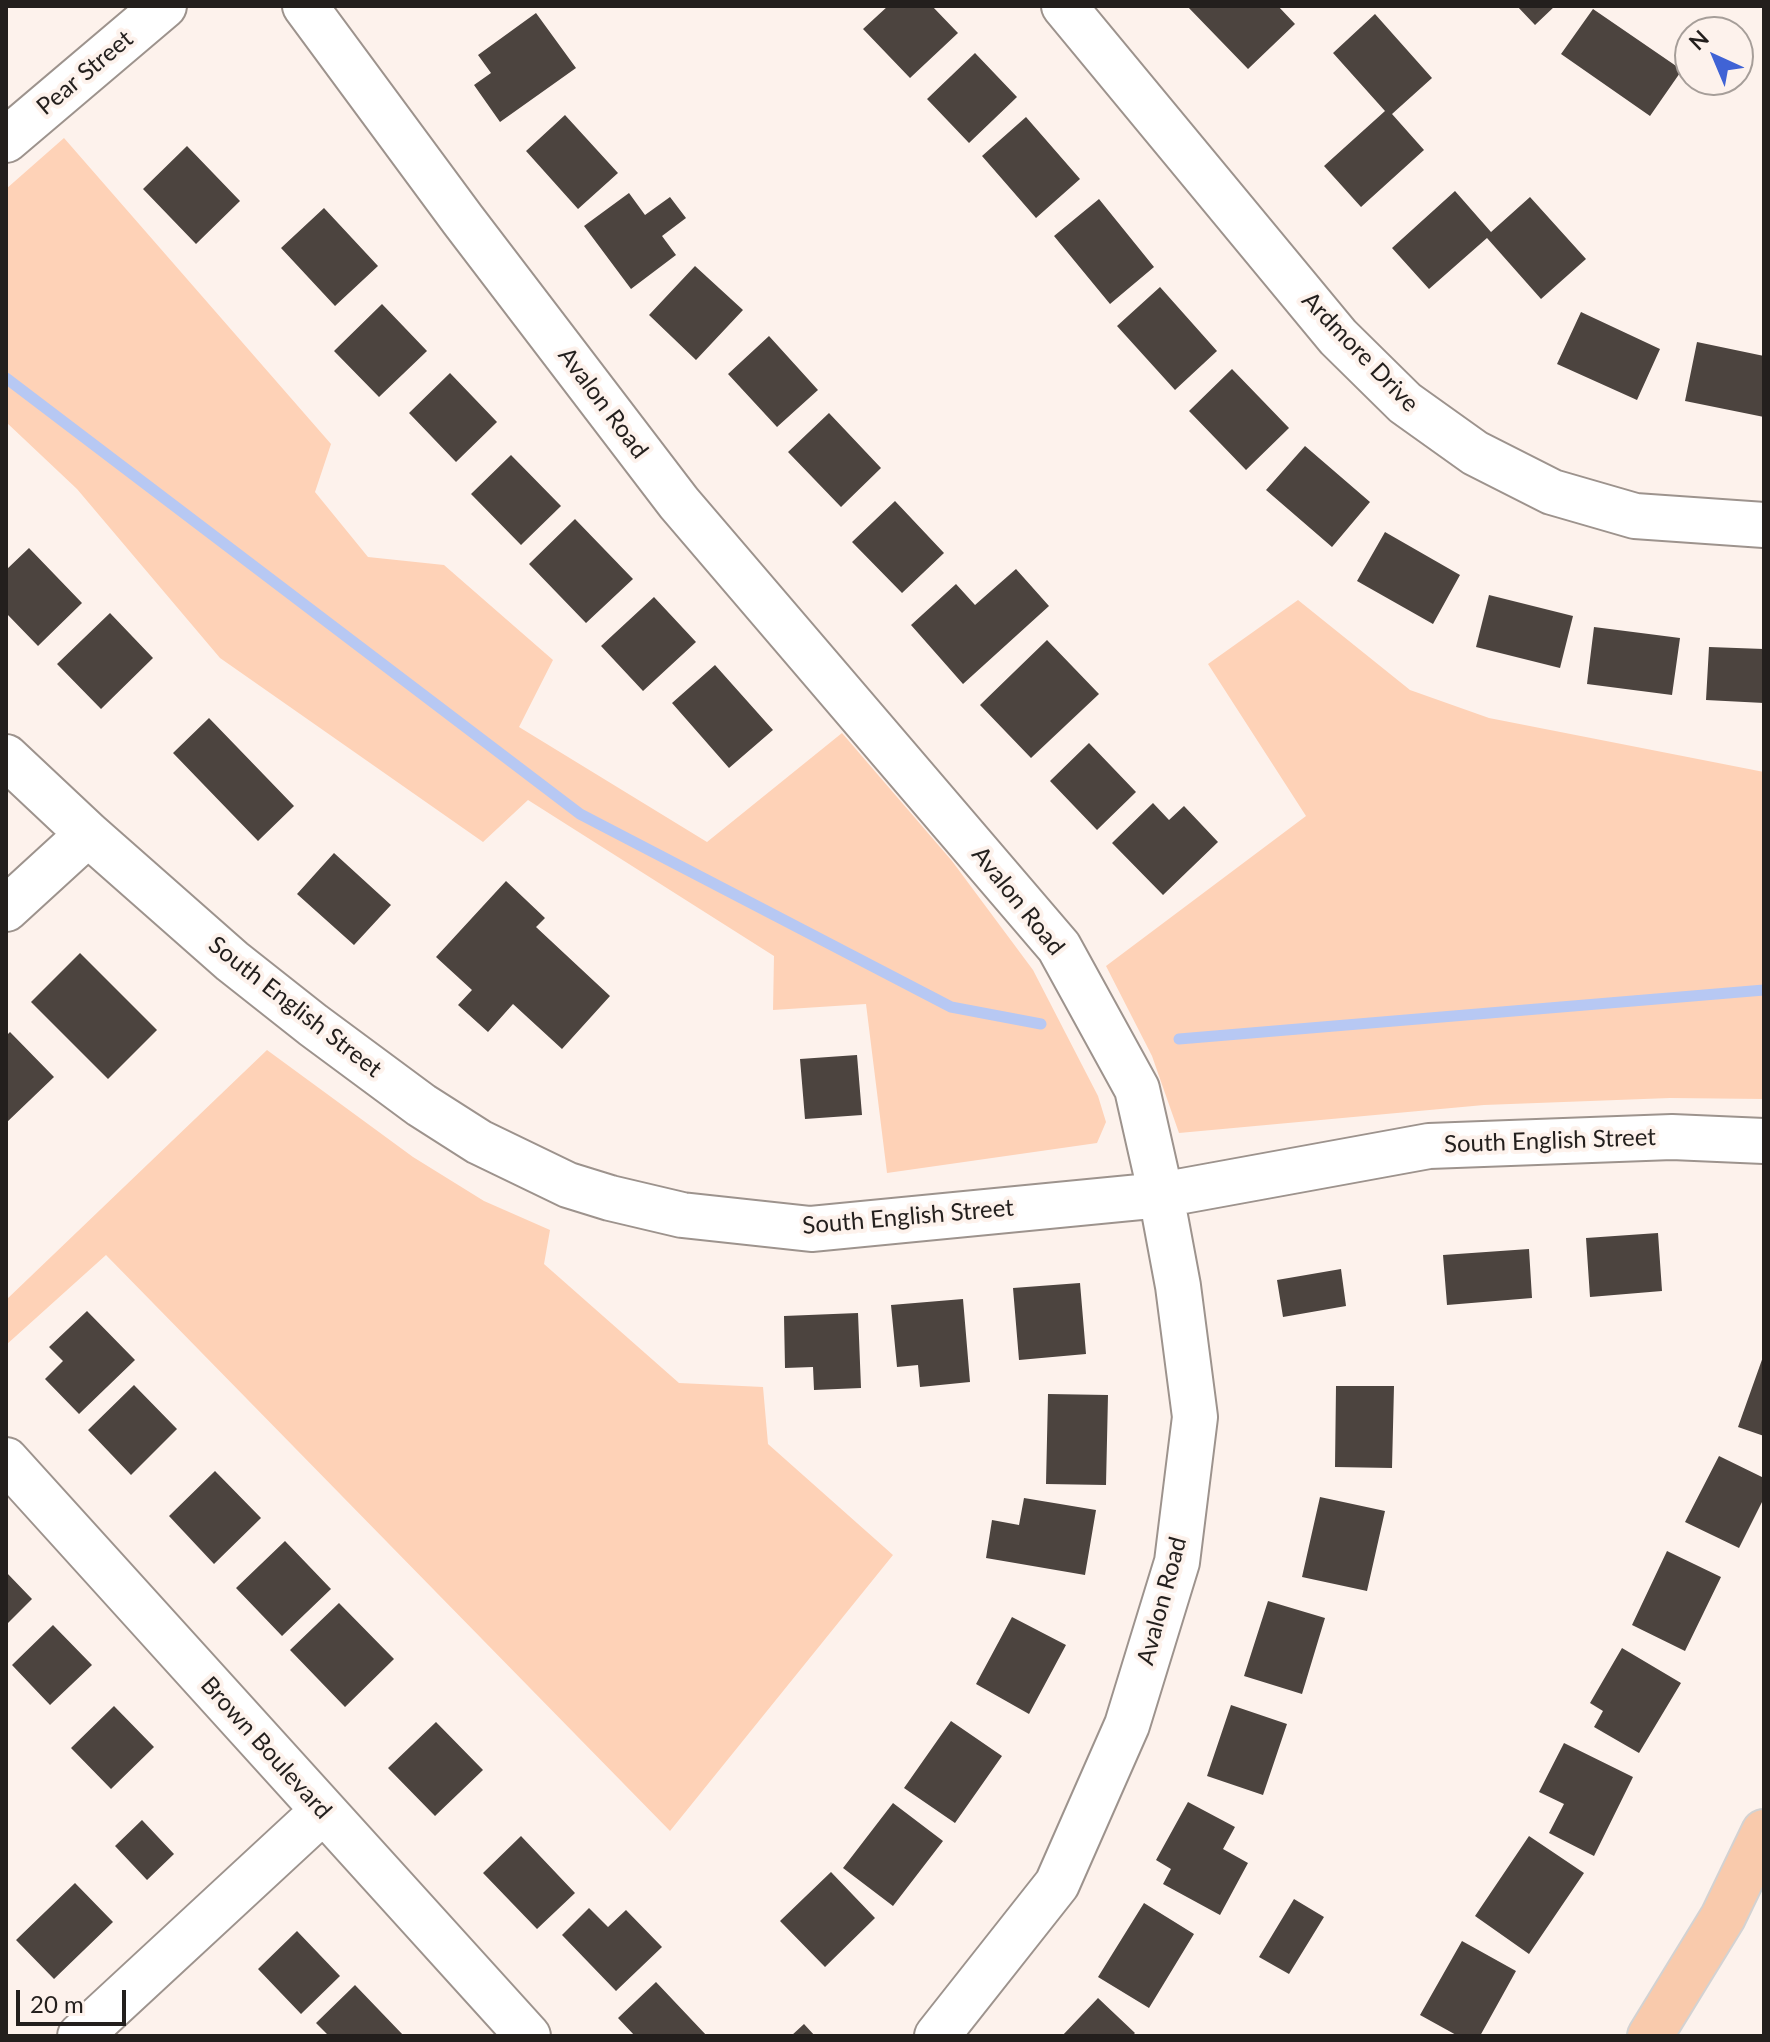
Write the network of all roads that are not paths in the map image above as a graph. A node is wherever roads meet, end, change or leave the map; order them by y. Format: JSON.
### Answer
{"nodes":[{"id":1,"x":164,"y":6,"type":"edge"},
{"id":2,"x":305,"y":6,"type":"edge"},
{"id":3,"x":1064,"y":6,"type":"edge"},
{"id":4,"x":6,"y":140,"type":"edge"},
{"id":5,"x":1764,"y":525,"type":"edge"},
{"id":6,"x":6,"y":757,"type":"edge"},
{"id":7,"x":88,"y":834,"type":"junction"},
{"id":8,"x":6,"y":909,"type":"edge"},
{"id":9,"x":1764,"y":1141,"type":"edge"},
{"id":10,"x":1161,"y":1195,"type":"junction"},
{"id":11,"x":6,"y":1460,"type":"edge"},
{"id":12,"x":323,"y":1811,"type":"junction"},
{"id":13,"x":1764,"y":1832,"type":"edge"},
{"id":14,"x":80,"y":2036,"type":"edge"},
{"id":15,"x":528,"y":2036,"type":"edge"},
{"id":16,"x":937,"y":2036,"type":"edge"},
{"id":17,"x":1650,"y":2036,"type":"edge"}],
"edges":[{"from":1,"to":4,"type":"street","name":"Pear Street"},
{"from":2,"to":10,"type":"street","name":"Avalon Road"},
{"from":3,"to":5,"type":"street","name":"Ardmore Drive"},
{"from":6,"to":7,"type":"street","name":"South English Street"},
{"from":7,"to":8,"type":"street"},
{"from":7,"to":10,"type":"street","name":"South English Street"},
{"from":9,"to":10,"type":"street","name":"South English Street"},
{"from":10,"to":16,"type":"street","name":"Avalon Road"},
{"from":11,"to":12,"type":"street","name":"Brown Boulevard"},
{"from":12,"to":14,"type":"street"},
{"from":12,"to":15,"type":"street","name":"Brown Boulevard"},
{"from":13,"to":17,"type":"main road"}]}
